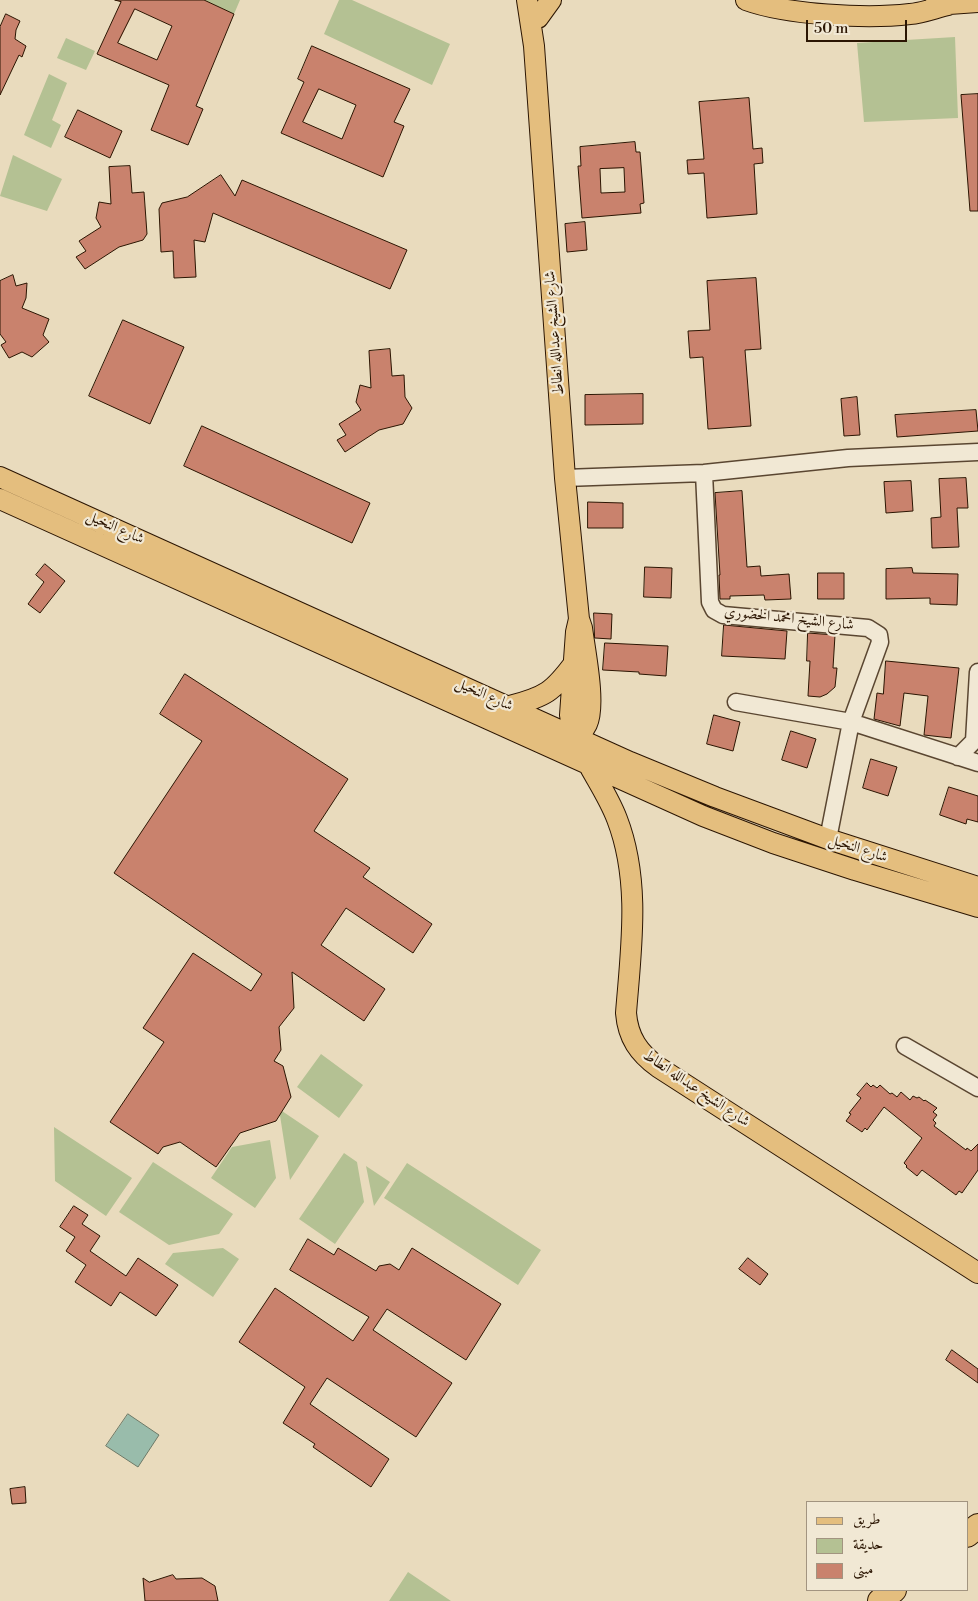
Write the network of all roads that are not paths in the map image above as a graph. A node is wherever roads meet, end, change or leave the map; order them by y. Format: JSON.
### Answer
{"nodes":[{"id":1,"x":527,"y":0,"type":"edge"},
{"id":2,"x":551,"y":0,"type":"edge"},
{"id":3,"x":746,"y":0,"type":"edge"},
{"id":4,"x":805,"y":0,"type":"edge"},
{"id":5,"x":948,"y":2,"type":"edge"},
{"id":6,"x":978,"y":2,"type":"edge"},
{"id":7,"x":539,"y":9,"type":"edge"},
{"id":8,"x":534,"y":46,"type":"junction"},
{"id":9,"x":978,"y":452,"type":"edge"},
{"id":10,"x":704,"y":472,"type":"junction"},
{"id":11,"x":0,"y":477,"type":"edge"},
{"id":12,"x":564,"y":478,"type":"junction"},
{"id":13,"x":0,"y":499,"type":"edge"},
{"id":14,"x":579,"y":619,"type":"junction"},
{"id":15,"x":575,"y":662,"type":"junction"},
{"id":16,"x":978,"y":672,"type":"edge"},
{"id":17,"x":736,"y":702,"type":"dead end"},
{"id":18,"x":510,"y":706,"type":"junction"},
{"id":19,"x":590,"y":706,"type":"junction"},
{"id":20,"x":851,"y":722,"type":"junction"},
{"id":21,"x":577,"y":738,"type":"junction"},
{"id":22,"x":560,"y":750,"type":"junction"},
{"id":23,"x":958,"y":757,"type":"junction"},
{"id":24,"x":630,"y":762,"type":"junction"},
{"id":25,"x":978,"y":763,"type":"edge"},
{"id":26,"x":589,"y":764,"type":"junction"},
{"id":27,"x":828,"y":839,"type":"junction"},
{"id":28,"x":978,"y":887,"type":"edge"},
{"id":29,"x":978,"y":908,"type":"edge"},
{"id":30,"x":905,"y":1046,"type":"dead end"},
{"id":31,"x":978,"y":1088,"type":"edge"},
{"id":32,"x":978,"y":1273,"type":"edge"},
{"id":33,"x":978,"y":1526,"type":"edge"},
{"id":34,"x":968,"y":1534,"type":"edge"},
{"id":35,"x":893,"y":1591,"type":"edge"},
{"id":36,"x":880,"y":1601,"type":"edge"}],
"edges":[{"from":1,"to":8,"type":"main road","name":"شارع الشيخ عبدالله انطاط"},
{"from":2,"to":7,"type":"main road"},
{"from":3,"to":5,"type":"main road"},
{"from":4,"to":5,"type":"main road"},
{"from":5,"to":6,"type":"main road"},
{"from":7,"to":8,"type":"main road","name":"شارع الشيخ عبدالله انطاط"},
{"from":8,"to":12,"type":"main road","name":"شارع الشيخ عبدالله انطاط"},
{"from":9,"to":10,"type":"street"},
{"from":10,"to":12,"type":"street"},
{"from":10,"to":20,"type":"street","name":"شارع الشيخ امحمد الخضوري"},
{"from":11,"to":18,"type":"main road","name":"شارع النخيل"},
{"from":12,"to":14,"type":"main road","name":"شارع الشيخ عبدالله انطاط"},
{"from":13,"to":22,"type":"main road","name":"شارع النخيل"},
{"from":14,"to":15,"type":"main road","name":"شارع الشيخ عبدالله انطاط"},
{"from":14,"to":19,"type":"main road","name":"شارع الشيخ عبدالله انطاط"},
{"from":15,"to":18,"type":"main road"},
{"from":15,"to":21,"type":"main road","name":"شارع الشيخ عبدالله انطاط"},
{"from":16,"to":23,"type":"street"},
{"from":17,"to":20,"type":"street"},
{"from":18,"to":21,"type":"main road","name":"شارع النخيل"},
{"from":19,"to":21,"type":"main road","name":"شارع الشيخ عبدالله انطاط"},
{"from":19,"to":24,"type":"main road"},
{"from":20,"to":23,"type":"street"},
{"from":20,"to":27,"type":"street","name":"شارع الشيخ امحمد الخضوري"},
{"from":21,"to":22,"type":"main road","name":"شارع الشيخ عبدالله انطاط"},
{"from":21,"to":24,"type":"main road","name":"شارع النخيل"},
{"from":21,"to":26,"type":"main road","name":"شارع الشيخ عبدالله انطاط"},
{"from":22,"to":26,"type":"main road","name":"شارع النخيل"},
{"from":23,"to":25,"type":"street"},
{"from":24,"to":27,"type":"main road","name":"شارع النخيل"},
{"from":26,"to":29,"type":"main road","name":"شارع النخيل"},
{"from":26,"to":32,"type":"main road","name":"شارع الشيخ عبدالله انطاط"},
{"from":27,"to":28,"type":"main road","name":"شارع النخيل"},
{"from":30,"to":31,"type":"street"},
{"from":33,"to":34,"type":"highway"},
{"from":35,"to":36,"type":"highway"}]}
